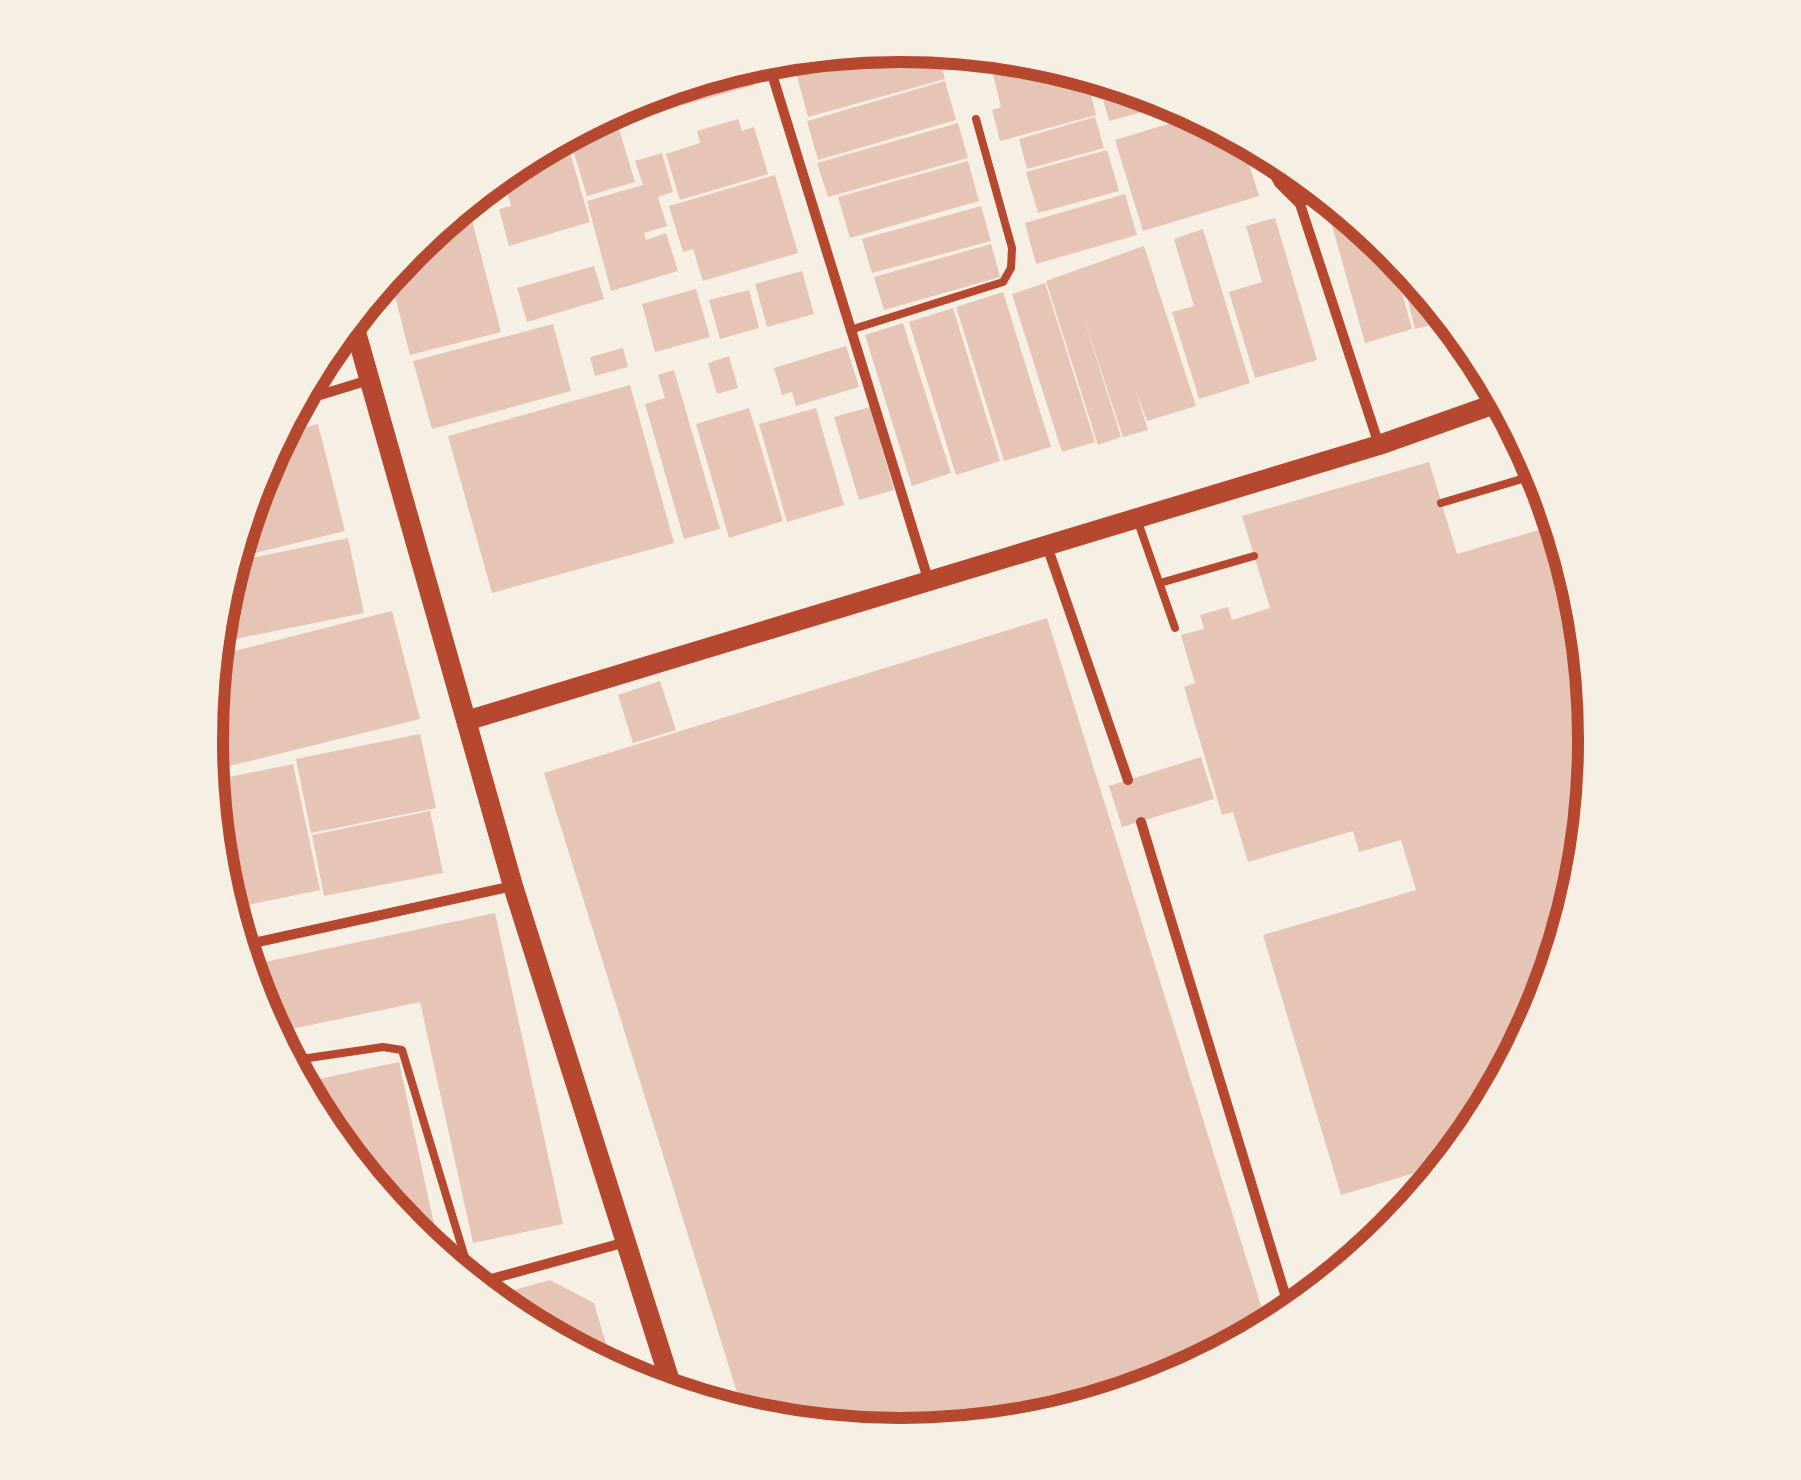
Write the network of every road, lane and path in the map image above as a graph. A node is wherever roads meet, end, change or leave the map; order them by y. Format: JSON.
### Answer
{"nodes":[{"id":1,"x":772,"y":75,"type":"edge"},
{"id":2,"x":976,"y":118,"type":"dead end"},
{"id":3,"x":1276,"y":176,"type":"edge"},
{"id":4,"x":1307,"y":198,"type":"edge"},
{"id":5,"x":1300,"y":204,"type":"junction"},
{"id":6,"x":850,"y":330,"type":"junction"},
{"id":7,"x":357,"y":336,"type":"edge"},
{"id":8,"x":369,"y":380,"type":"junction"},
{"id":9,"x":317,"y":396,"type":"edge"},
{"id":10,"x":1490,"y":406,"type":"edge"},
{"id":11,"x":1379,"y":445,"type":"junction"},
{"id":12,"x":1525,"y":478,"type":"edge"},
{"id":13,"x":1441,"y":502,"type":"dead end"},
{"id":14,"x":1136,"y":518,"type":"junction"},
{"id":15,"x":1047,"y":546,"type":"junction"},
{"id":16,"x":1254,"y":556,"type":"dead end"},
{"id":17,"x":928,"y":579,"type":"junction"},
{"id":18,"x":1160,"y":583,"type":"junction"},
{"id":19,"x":1175,"y":628,"type":"dead end"},
{"id":20,"x":469,"y":720,"type":"junction"},
{"id":21,"x":1128,"y":780,"type":"dead end"},
{"id":22,"x":1141,"y":822,"type":"dead end"},
{"id":23,"x":512,"y":886,"type":"junction"},
{"id":24,"x":254,"y":943,"type":"edge"},
{"id":25,"x":303,"y":1059,"type":"edge"},
{"id":26,"x":626,"y":1242,"type":"junction"},
{"id":27,"x":465,"y":1258,"type":"edge"},
{"id":28,"x":491,"y":1279,"type":"edge"},
{"id":29,"x":1286,"y":1297,"type":"edge"},
{"id":30,"x":668,"y":1376,"type":"edge"}],
"edges":[{"from":1,"to":6,"type":"street"},
{"from":2,"to":6,"type":"lane"},
{"from":3,"to":5,"type":"street"},
{"from":4,"to":5,"type":"street"},
{"from":5,"to":11,"type":"street"},
{"from":6,"to":17,"type":"street"},
{"from":7,"to":8,"type":"main road"},
{"from":8,"to":9,"type":"street"},
{"from":8,"to":20,"type":"main road"},
{"from":10,"to":11,"type":"main road"},
{"from":11,"to":14,"type":"main road"},
{"from":12,"to":13,"type":"lane"},
{"from":14,"to":15,"type":"main road"},
{"from":14,"to":18,"type":"lane"},
{"from":15,"to":17,"type":"main road"},
{"from":15,"to":21,"type":"street"},
{"from":16,"to":18,"type":"lane"},
{"from":17,"to":20,"type":"main road"},
{"from":18,"to":19,"type":"lane"},
{"from":20,"to":23,"type":"main road"},
{"from":22,"to":29,"type":"street"},
{"from":23,"to":24,"type":"street"},
{"from":23,"to":26,"type":"main road"},
{"from":25,"to":27,"type":"lane"},
{"from":26,"to":28,"type":"street"},
{"from":26,"to":30,"type":"main road"}]}
